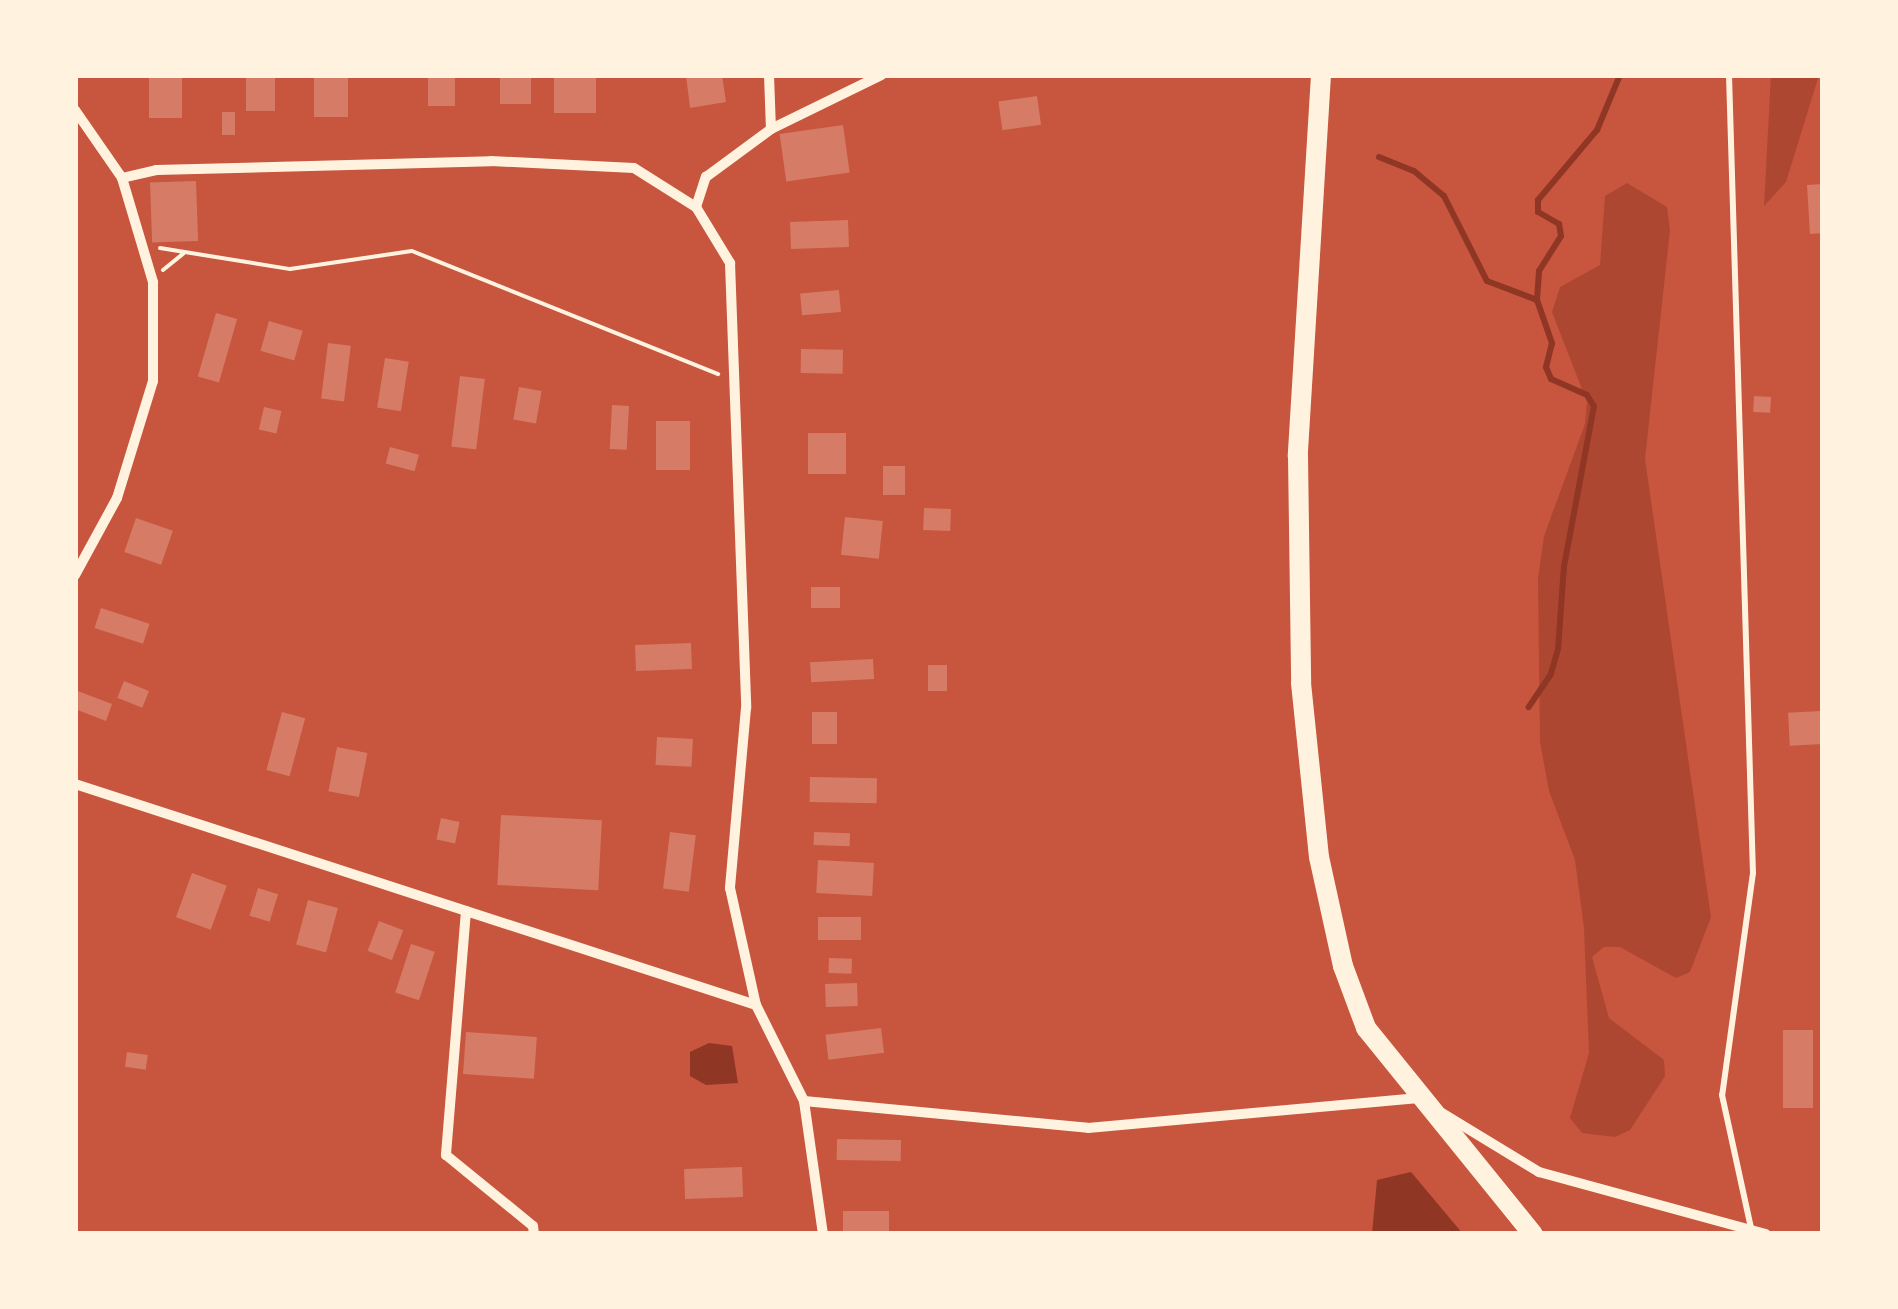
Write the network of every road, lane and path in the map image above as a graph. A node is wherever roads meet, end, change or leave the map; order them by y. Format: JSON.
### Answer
{"nodes":[{"id":1,"x":769,"y":75,"type":"edge"},
{"id":2,"x":881,"y":75,"type":"edge"},
{"id":3,"x":1321,"y":75,"type":"edge"},
{"id":4,"x":1730,"y":75,"type":"edge"},
{"id":5,"x":75,"y":110,"type":"edge"},
{"id":6,"x":771,"y":129,"type":"junction"},
{"id":7,"x":122,"y":178,"type":"junction"},
{"id":8,"x":696,"y":207,"type":"junction"},
{"id":9,"x":141,"y":242,"type":"junction"},
{"id":10,"x":182,"y":254,"type":"junction"},
{"id":11,"x":152,"y":282,"type":"junction"},
{"id":12,"x":735,"y":382,"type":"junction"},
{"id":13,"x":75,"y":575,"type":"edge"},
{"id":14,"x":75,"y":784,"type":"edge"},
{"id":15,"x":466,"y":911,"type":"junction"},
{"id":16,"x":756,"y":1005,"type":"junction"},
{"id":17,"x":1416,"y":1096,"type":"junction"},
{"id":18,"x":804,"y":1101,"type":"junction"},
{"id":19,"x":1752,"y":1232,"type":"edge"},
{"id":20,"x":534,"y":1234,"type":"edge"},
{"id":21,"x":823,"y":1234,"type":"edge"},
{"id":22,"x":1532,"y":1234,"type":"edge"},
{"id":23,"x":1766,"y":1234,"type":"edge"}],
"edges":[{"from":1,"to":6,"type":"street"},
{"from":2,"to":6,"type":"street"},
{"from":3,"to":17,"type":"main road"},
{"from":4,"to":19,"type":"lane"},
{"from":5,"to":7,"type":"street"},
{"from":6,"to":8,"type":"street"},
{"from":7,"to":8,"type":"street"},
{"from":7,"to":9,"type":"street"},
{"from":8,"to":12,"type":"street"},
{"from":9,"to":10,"type":"path"},
{"from":9,"to":11,"type":"street"},
{"from":10,"to":11,"type":"path"},
{"from":10,"to":12,"type":"path"},
{"from":11,"to":13,"type":"street"},
{"from":12,"to":16,"type":"street"},
{"from":14,"to":15,"type":"street"},
{"from":15,"to":16,"type":"street"},
{"from":15,"to":20,"type":"street"},
{"from":16,"to":18,"type":"street"},
{"from":17,"to":18,"type":"street"},
{"from":17,"to":19,"type":"street"},
{"from":17,"to":22,"type":"main road"},
{"from":18,"to":21,"type":"street"},
{"from":19,"to":23,"type":"street"}]}
